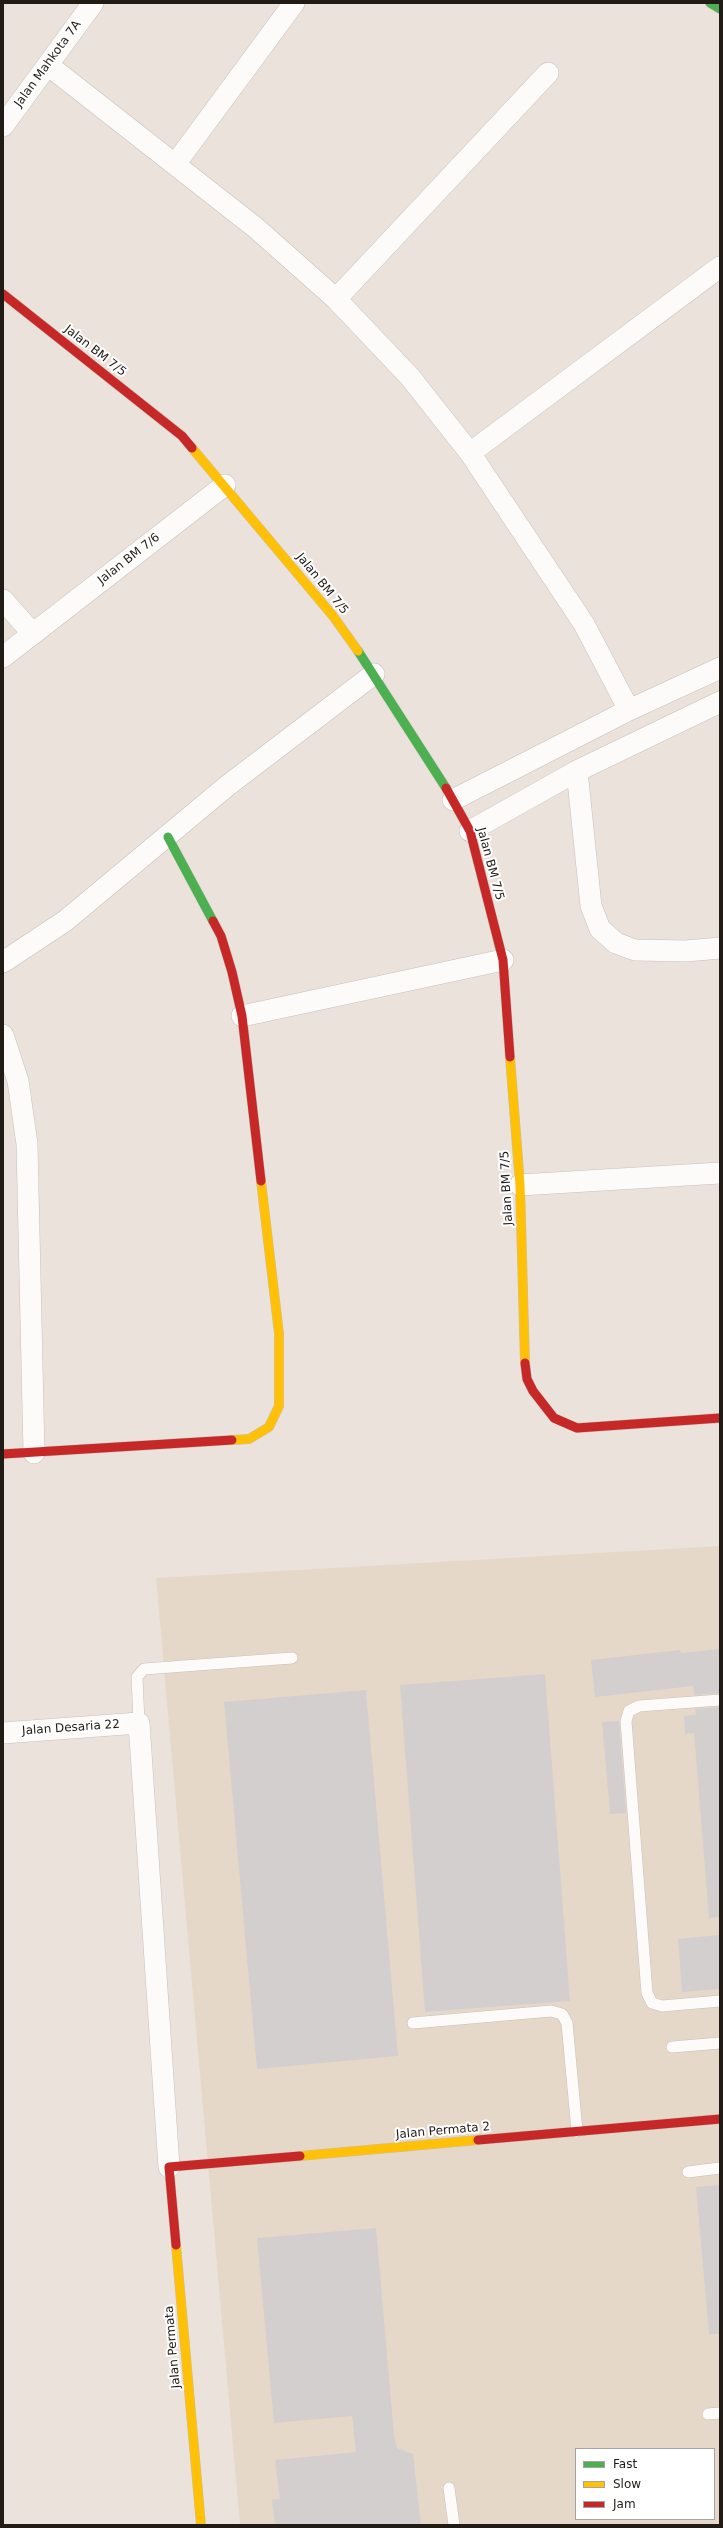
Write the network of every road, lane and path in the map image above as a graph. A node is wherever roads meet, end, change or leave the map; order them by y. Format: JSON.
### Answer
{"nodes":[{"id":1,"x":93,"y":3,"type":"edge"},
{"id":2,"x":294,"y":3,"type":"edge"},
{"id":3,"x":710,"y":3,"type":"edge"},
{"id":4,"x":720,"y":9,"type":"edge"},
{"id":5,"x":48,"y":65,"type":"junction"},
{"id":6,"x":548,"y":73,"type":"dead end"},
{"id":7,"x":3,"y":126,"type":"edge"},
{"id":8,"x":176,"y":163,"type":"junction"},
{"id":9,"x":720,"y":267,"type":"edge"},
{"id":10,"x":3,"y":294,"type":"edge"},
{"id":11,"x":336,"y":299,"type":"junction"},
{"id":12,"x":470,"y":453,"type":"junction"},
{"id":13,"x":225,"y":486,"type":"junction"},
{"id":14,"x":3,"y":600,"type":"edge"},
{"id":15,"x":33,"y":634,"type":"junction"},
{"id":16,"x":3,"y":657,"type":"edge"},
{"id":17,"x":720,"y":668,"type":"edge"},
{"id":18,"x":374,"y":674,"type":"junction"},
{"id":19,"x":720,"y":702,"type":"edge"},
{"id":20,"x":629,"y":710,"type":"junction"},
{"id":21,"x":577,"y":771,"type":"junction"},
{"id":22,"x":453,"y":800,"type":"junction"},
{"id":23,"x":470,"y":830,"type":"junction"},
{"id":24,"x":168,"y":837,"type":"junction"},
{"id":25,"x":720,"y":948,"type":"edge"},
{"id":26,"x":503,"y":960,"type":"junction"},
{"id":27,"x":3,"y":962,"type":"edge"},
{"id":28,"x":242,"y":1016,"type":"junction"},
{"id":29,"x":3,"y":1035,"type":"edge"},
{"id":30,"x":720,"y":1173,"type":"edge"},
{"id":31,"x":520,"y":1185,"type":"junction"},
{"id":32,"x":720,"y":1418,"type":"edge"},
{"id":33,"x":34,"y":1453,"type":"junction"},
{"id":34,"x":3,"y":1454,"type":"edge"},
{"id":35,"x":292,"y":1658,"type":"dead end"},
{"id":36,"x":720,"y":1700,"type":"edge"},
{"id":37,"x":139,"y":1723,"type":"junction"},
{"id":38,"x":3,"y":1733,"type":"edge"},
{"id":39,"x":720,"y":2001,"type":"edge"},
{"id":40,"x":413,"y":2023,"type":"dead end"},
{"id":41,"x":720,"y":2043,"type":"edge"},
{"id":42,"x":672,"y":2047,"type":"dead end"},
{"id":43,"x":720,"y":2119,"type":"edge"},
{"id":44,"x":577,"y":2131,"type":"junction"},
{"id":45,"x":169,"y":2167,"type":"junction"},
{"id":46,"x":720,"y":2168,"type":"edge"},
{"id":47,"x":688,"y":2172,"type":"dead end"},
{"id":48,"x":720,"y":2413,"type":"edge"},
{"id":49,"x":708,"y":2414,"type":"dead end"},
{"id":50,"x":449,"y":2488,"type":"dead end"},
{"id":51,"x":201,"y":2525,"type":"edge"},
{"id":52,"x":454,"y":2525,"type":"edge"}],
"edges":[{"from":1,"to":5,"type":"street","name":"Jalan Mahkota 7A"},
{"from":2,"to":8,"type":"street"},
{"from":3,"to":4,"type":"street"},
{"from":5,"to":7,"type":"street","name":"Jalan Mahkota 7A"},
{"from":5,"to":8,"type":"street"},
{"from":6,"to":11,"type":"street"},
{"from":8,"to":11,"type":"street"},
{"from":9,"to":12,"type":"street"},
{"from":10,"to":13,"type":"street","name":"Jalan BM 7/5"},
{"from":11,"to":12,"type":"street"},
{"from":12,"to":20,"type":"street"},
{"from":13,"to":15,"type":"street","name":"Jalan BM 7/6"},
{"from":13,"to":18,"type":"street","name":"Jalan BM 7/5"},
{"from":14,"to":15,"type":"street"},
{"from":15,"to":16,"type":"street","name":"Jalan BM 7/6"},
{"from":17,"to":20,"type":"street"},
{"from":18,"to":22,"type":"street","name":"Jalan BM 7/5"},
{"from":18,"to":24,"type":"street"},
{"from":19,"to":21,"type":"street"},
{"from":20,"to":22,"type":"street"},
{"from":21,"to":23,"type":"street"},
{"from":21,"to":25,"type":"street"},
{"from":22,"to":23,"type":"street","name":"Jalan BM 7/5"},
{"from":23,"to":26,"type":"street","name":"Jalan BM 7/5"},
{"from":24,"to":27,"type":"street"},
{"from":24,"to":28,"type":"street"},
{"from":26,"to":28,"type":"street"},
{"from":26,"to":31,"type":"street","name":"Jalan BM 7/5"},
{"from":28,"to":33,"type":"street"},
{"from":29,"to":33,"type":"street"},
{"from":30,"to":31,"type":"street"},
{"from":31,"to":32,"type":"street","name":"Jalan BM 7/5"},
{"from":33,"to":34,"type":"street"},
{"from":35,"to":37,"type":"lane"},
{"from":36,"to":39,"type":"lane"},
{"from":37,"to":38,"type":"street","name":"Jalan Desaria 22"},
{"from":37,"to":45,"type":"street"},
{"from":40,"to":44,"type":"lane"},
{"from":41,"to":42,"type":"lane"},
{"from":43,"to":44,"type":"street","name":"Jalan Permata 2"},
{"from":44,"to":45,"type":"street","name":"Jalan Permata 2"},
{"from":45,"to":51,"type":"street","name":"Jalan Permata"},
{"from":46,"to":47,"type":"lane"},
{"from":48,"to":49,"type":"lane"},
{"from":50,"to":52,"type":"lane"}]}
